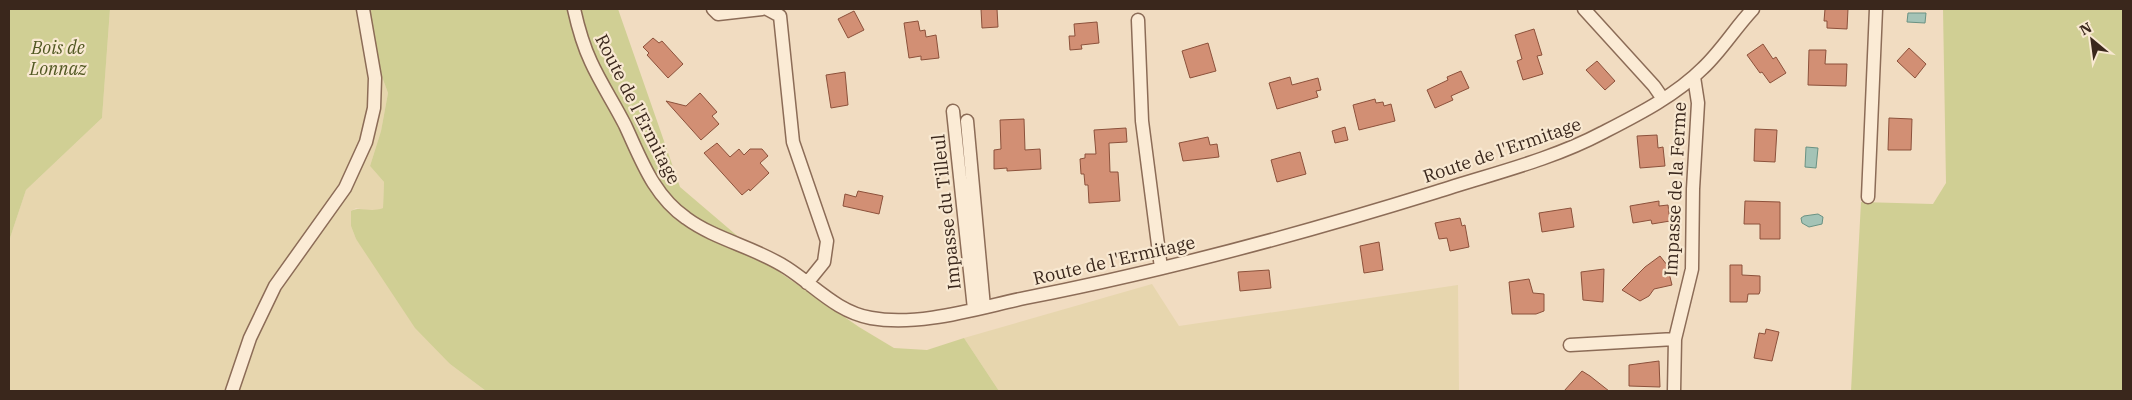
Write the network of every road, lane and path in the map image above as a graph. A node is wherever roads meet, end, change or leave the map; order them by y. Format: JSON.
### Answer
{"nodes":[{"id":1,"x":363,"y":9,"type":"edge"},
{"id":2,"x":574,"y":9,"type":"edge"},
{"id":3,"x":713,"y":9,"type":"edge"},
{"id":4,"x":762,"y":9,"type":"edge"},
{"id":5,"x":767,"y":9,"type":"edge"},
{"id":6,"x":1584,"y":9,"type":"edge"},
{"id":7,"x":1753,"y":9,"type":"edge"},
{"id":8,"x":1876,"y":9,"type":"edge"},
{"id":9,"x":780,"y":12,"type":"edge"},
{"id":10,"x":1138,"y":20,"type":"dead end"},
{"id":11,"x":1694,"y":77,"type":"junction"},
{"id":12,"x":1663,"y":99,"type":"junction"},
{"id":13,"x":953,"y":111,"type":"dead end"},
{"id":14,"x":967,"y":121,"type":"dead end"},
{"id":15,"x":1868,"y":197,"type":"dead end"},
{"id":16,"x":1161,"y":268,"type":"junction"},
{"id":17,"x":807,"y":283,"type":"junction"},
{"id":18,"x":979,"y":308,"type":"junction"},
{"id":19,"x":1675,"y":339,"type":"junction"},
{"id":20,"x":1570,"y":345,"type":"dead end"},
{"id":21,"x":232,"y":391,"type":"edge"},
{"id":22,"x":1674,"y":391,"type":"edge"}],
"edges":[{"from":1,"to":21,"type":"street"},
{"from":2,"to":17,"type":"street","name":"Route de l'Ermitage"},
{"from":3,"to":4,"type":"street"},
{"from":5,"to":9,"type":"street"},
{"from":6,"to":12,"type":"street"},
{"from":7,"to":11,"type":"street","name":"Route de l'Ermitage"},
{"from":8,"to":15,"type":"street"},
{"from":9,"to":17,"type":"street"},
{"from":10,"to":16,"type":"street"},
{"from":11,"to":12,"type":"street","name":"Route de l'Ermitage"},
{"from":11,"to":19,"type":"street","name":"Impasse de la Ferme"},
{"from":12,"to":16,"type":"street","name":"Route de l'Ermitage"},
{"from":13,"to":18,"type":"street","name":"Impasse du Tilleul"},
{"from":14,"to":18,"type":"street"},
{"from":16,"to":18,"type":"street","name":"Route de l'Ermitage"},
{"from":17,"to":18,"type":"street","name":"Route de l'Ermitage"},
{"from":19,"to":20,"type":"street"},
{"from":19,"to":22,"type":"street","name":"Impasse de la Ferme"}]}
